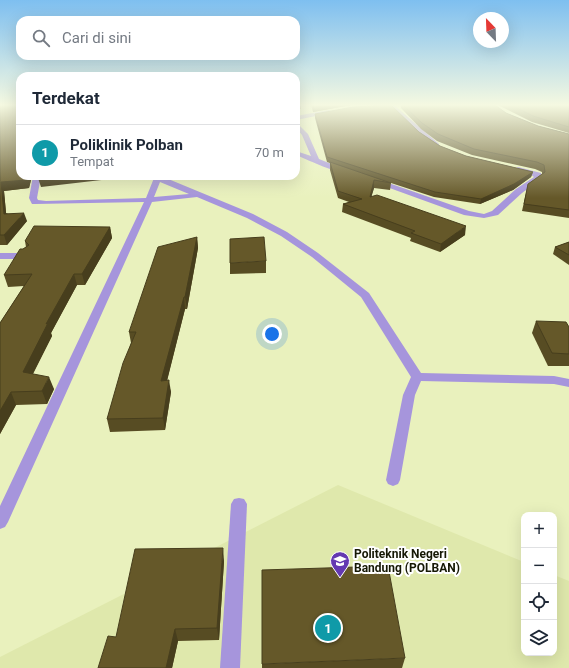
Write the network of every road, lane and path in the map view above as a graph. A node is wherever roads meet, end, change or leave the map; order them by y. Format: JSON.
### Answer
{"nodes":[{"id":1,"x":306,"y":136,"type":"edge"},
{"id":2,"x":426,"y":136,"type":"edge"},
{"id":3,"x":443,"y":149,"type":"edge"},
{"id":4,"x":300,"y":155,"type":"edge"},
{"id":5,"x":317,"y":162,"type":"junction"},
{"id":6,"x":510,"y":167,"type":"edge"},
{"id":7,"x":354,"y":174,"type":"edge"},
{"id":8,"x":36,"y":180,"type":"edge"},
{"id":9,"x":157,"y":180,"type":"edge"},
{"id":10,"x":165,"y":180,"type":"edge"},
{"id":11,"x":369,"y":180,"type":"edge"},
{"id":12,"x":198,"y":195,"type":"junction"},
{"id":13,"x":149,"y":200,"type":"junction"},
{"id":14,"x":0,"y":256,"type":"edge"},
{"id":15,"x":26,"y":256,"type":"edge"},
{"id":16,"x":417,"y":377,"type":"junction"},
{"id":17,"x":569,"y":378,"type":"edge"},
{"id":18,"x":554,"y":380,"type":"junction"},
{"id":19,"x":569,"y":383,"type":"edge"},
{"id":20,"x":393,"y":480,"type":"dead end"},
{"id":21,"x":239,"y":504,"type":"dead end"},
{"id":22,"x":0,"y":522,"type":"edge"},
{"id":23,"x":230,"y":668,"type":"edge"}],
"edges":[{"from":1,"to":5,"type":"street"},
{"from":2,"to":3,"type":"street"},
{"from":4,"to":5,"type":"street"},
{"from":5,"to":7,"type":"street"},
{"from":6,"to":11,"type":"street"},
{"from":8,"to":13,"type":"street"},
{"from":9,"to":13,"type":"street"},
{"from":10,"to":12,"type":"street"},
{"from":12,"to":13,"type":"street"},
{"from":12,"to":16,"type":"street"},
{"from":13,"to":22,"type":"street"},
{"from":14,"to":15,"type":"street"},
{"from":16,"to":18,"type":"street"},
{"from":16,"to":20,"type":"street"},
{"from":17,"to":18,"type":"street"},
{"from":18,"to":19,"type":"street"},
{"from":21,"to":23,"type":"street"}]}
